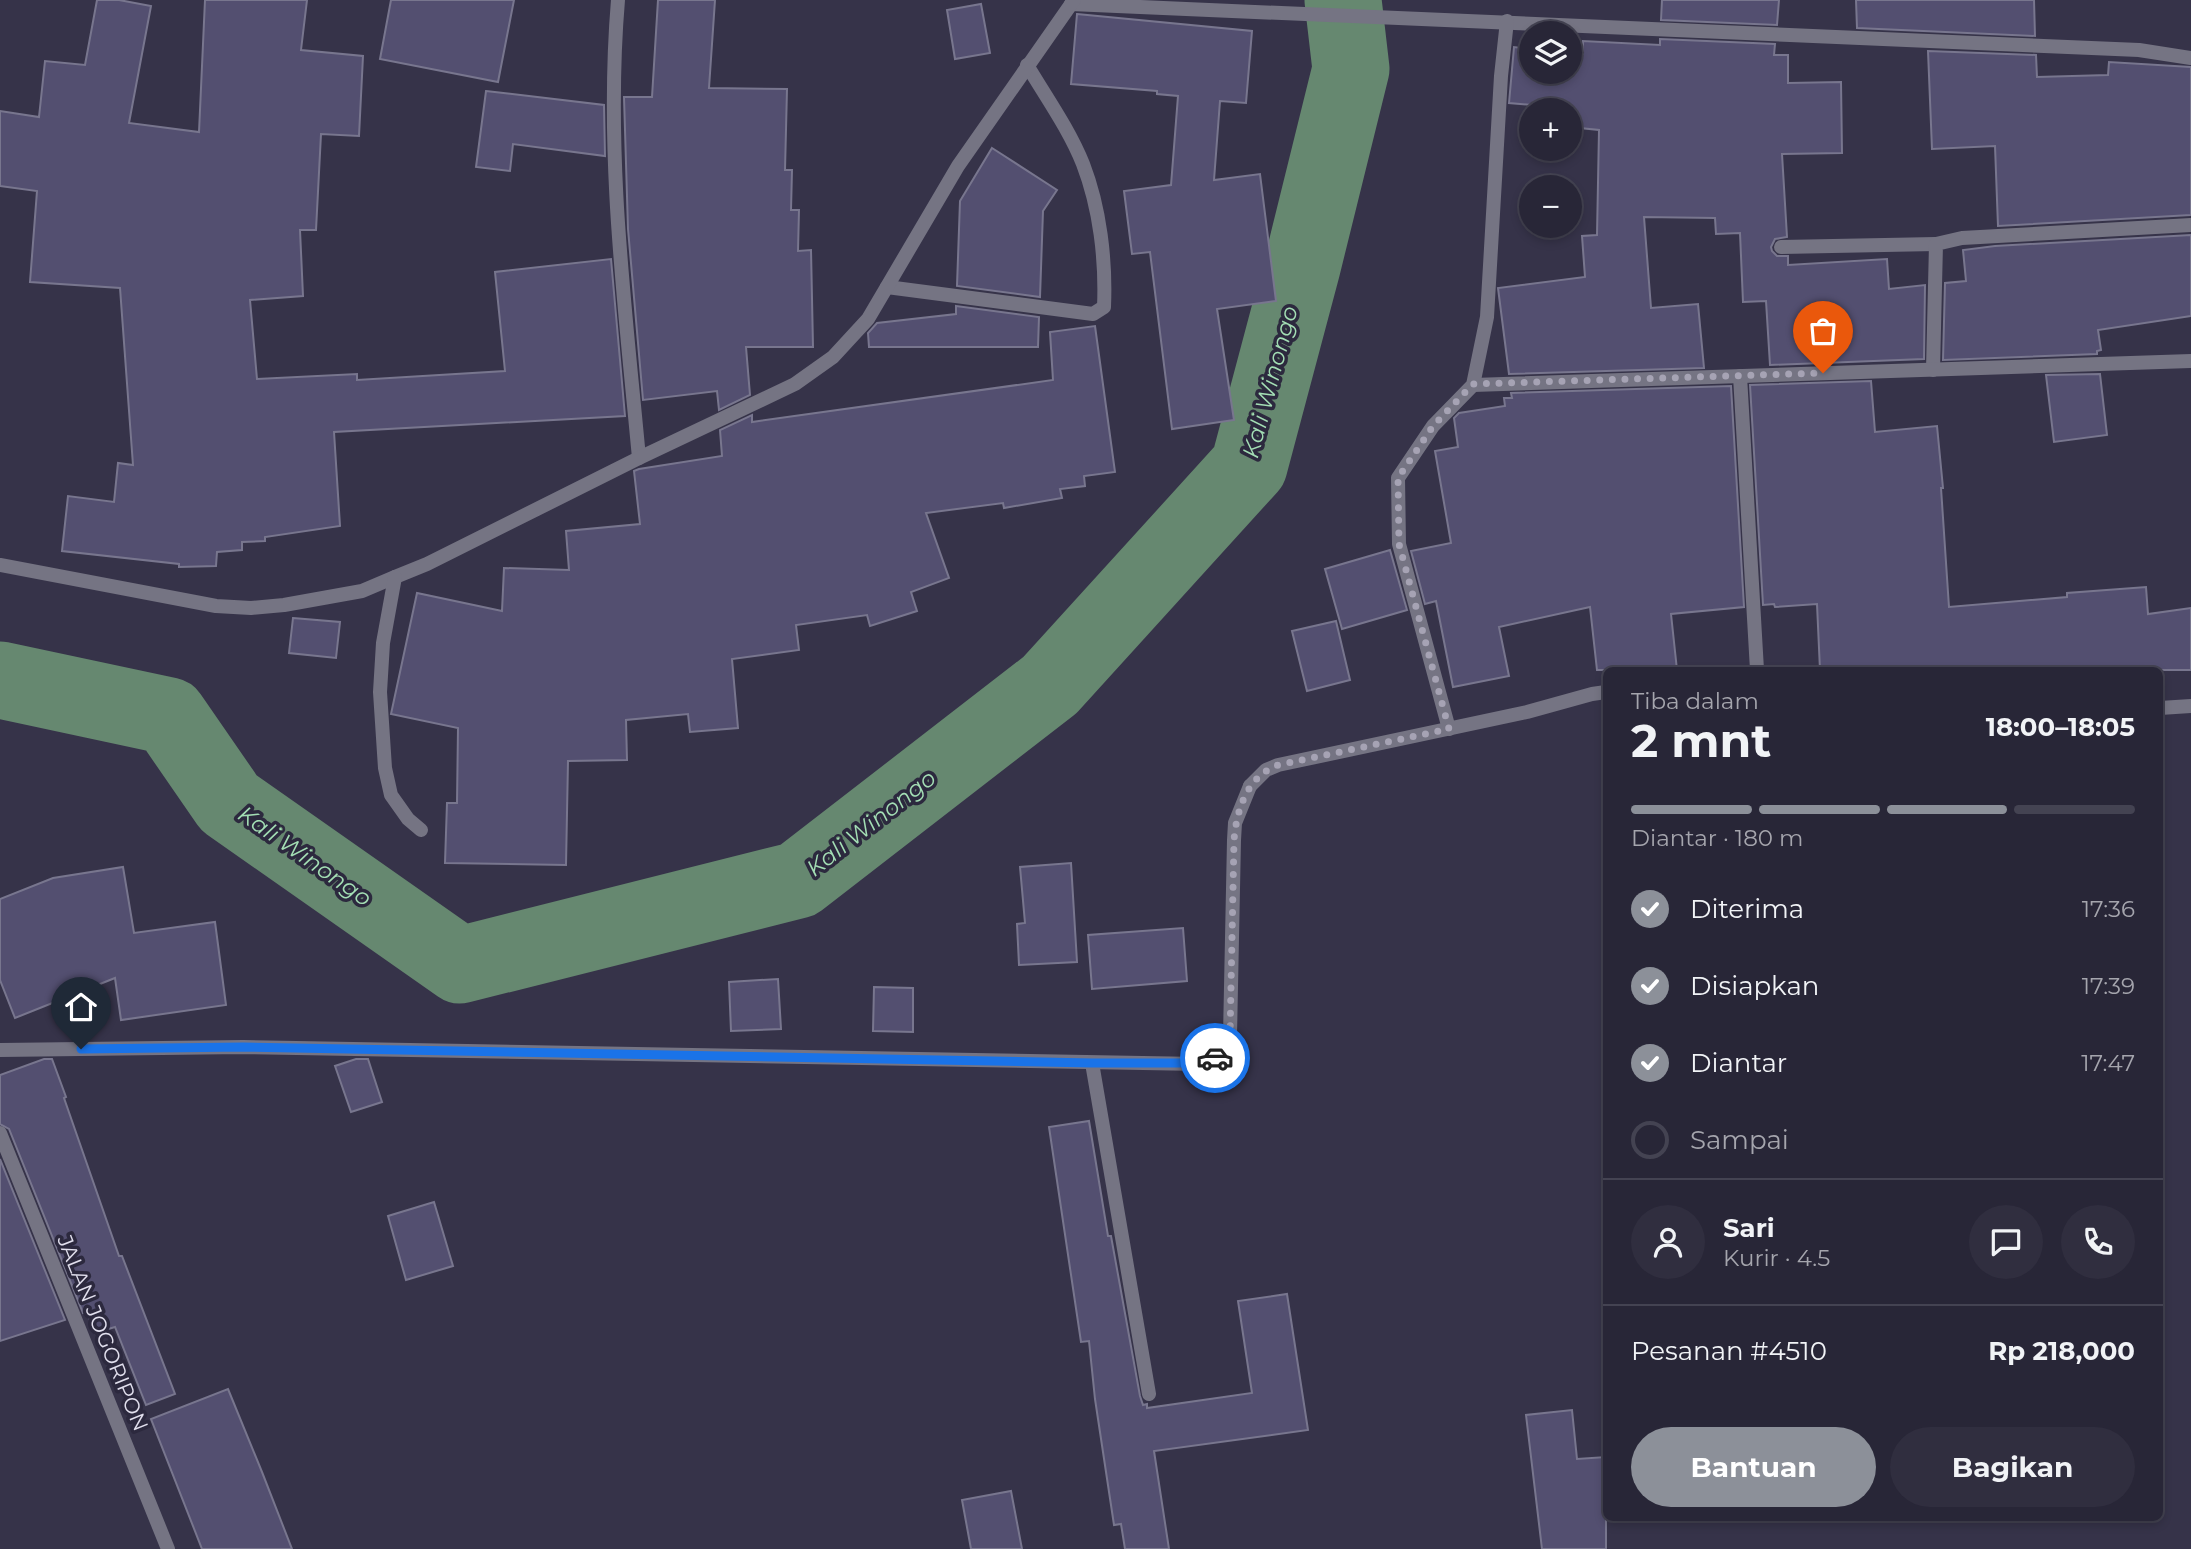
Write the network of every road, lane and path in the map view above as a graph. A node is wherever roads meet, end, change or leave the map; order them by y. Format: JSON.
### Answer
{"nodes":[{"id":1,"x":618,"y":0,"type":"edge"},
{"id":2,"x":1072,"y":2,"type":"edge"},
{"id":3,"x":1507,"y":21,"type":"junction"},
{"id":4,"x":2191,"y":58,"type":"edge"},
{"id":5,"x":1027,"y":65,"type":"junction"},
{"id":6,"x":2191,"y":225,"type":"edge"},
{"id":7,"x":1936,"y":244,"type":"junction"},
{"id":8,"x":1781,"y":247,"type":"dead end"},
{"id":9,"x":887,"y":287,"type":"junction"},
{"id":10,"x":2191,"y":361,"type":"edge"},
{"id":11,"x":1933,"y":370,"type":"junction"},
{"id":12,"x":1740,"y":376,"type":"junction"},
{"id":13,"x":1473,"y":384,"type":"junction"},
{"id":14,"x":639,"y":458,"type":"junction"},
{"id":15,"x":0,"y":565,"type":"edge"},
{"id":16,"x":395,"y":577,"type":"junction"},
{"id":17,"x":1757,"y":667,"type":"edge"},
{"id":18,"x":1603,"y":693,"type":"edge"},
{"id":19,"x":2191,"y":706,"type":"edge"},
{"id":20,"x":2163,"y":708,"type":"edge"},
{"id":21,"x":1449,"y":729,"type":"junction"},
{"id":22,"x":421,"y":830,"type":"dead end"},
{"id":23,"x":0,"y":1050,"type":"edge"},
{"id":24,"x":1092,"y":1063,"type":"junction"},
{"id":25,"x":0,"y":1133,"type":"edge"},
{"id":26,"x":1149,"y":1394,"type":"dead end"},
{"id":27,"x":168,"y":1549,"type":"edge"}],
"edges":[{"from":1,"to":14,"type":"street"},
{"from":2,"to":3,"type":"street"},
{"from":2,"to":5,"type":"street"},
{"from":3,"to":4,"type":"street"},
{"from":3,"to":13,"type":"street"},
{"from":5,"to":9,"type":"street"},
{"from":5,"to":9,"type":"street"},
{"from":6,"to":7,"type":"street"},
{"from":7,"to":8,"type":"street"},
{"from":7,"to":11,"type":"street"},
{"from":9,"to":14,"type":"street"},
{"from":10,"to":11,"type":"street"},
{"from":11,"to":12,"type":"street"},
{"from":12,"to":13,"type":"street"},
{"from":12,"to":17,"type":"street"},
{"from":13,"to":21,"type":"street"},
{"from":14,"to":16,"type":"street"},
{"from":15,"to":16,"type":"street"},
{"from":16,"to":22,"type":"street"},
{"from":18,"to":21,"type":"street"},
{"from":19,"to":20,"type":"street"},
{"from":21,"to":24,"type":"street"},
{"from":23,"to":24,"type":"street"},
{"from":24,"to":26,"type":"street"},
{"from":25,"to":27,"type":"street","name":"JALAN JOGORIPON"}]}
